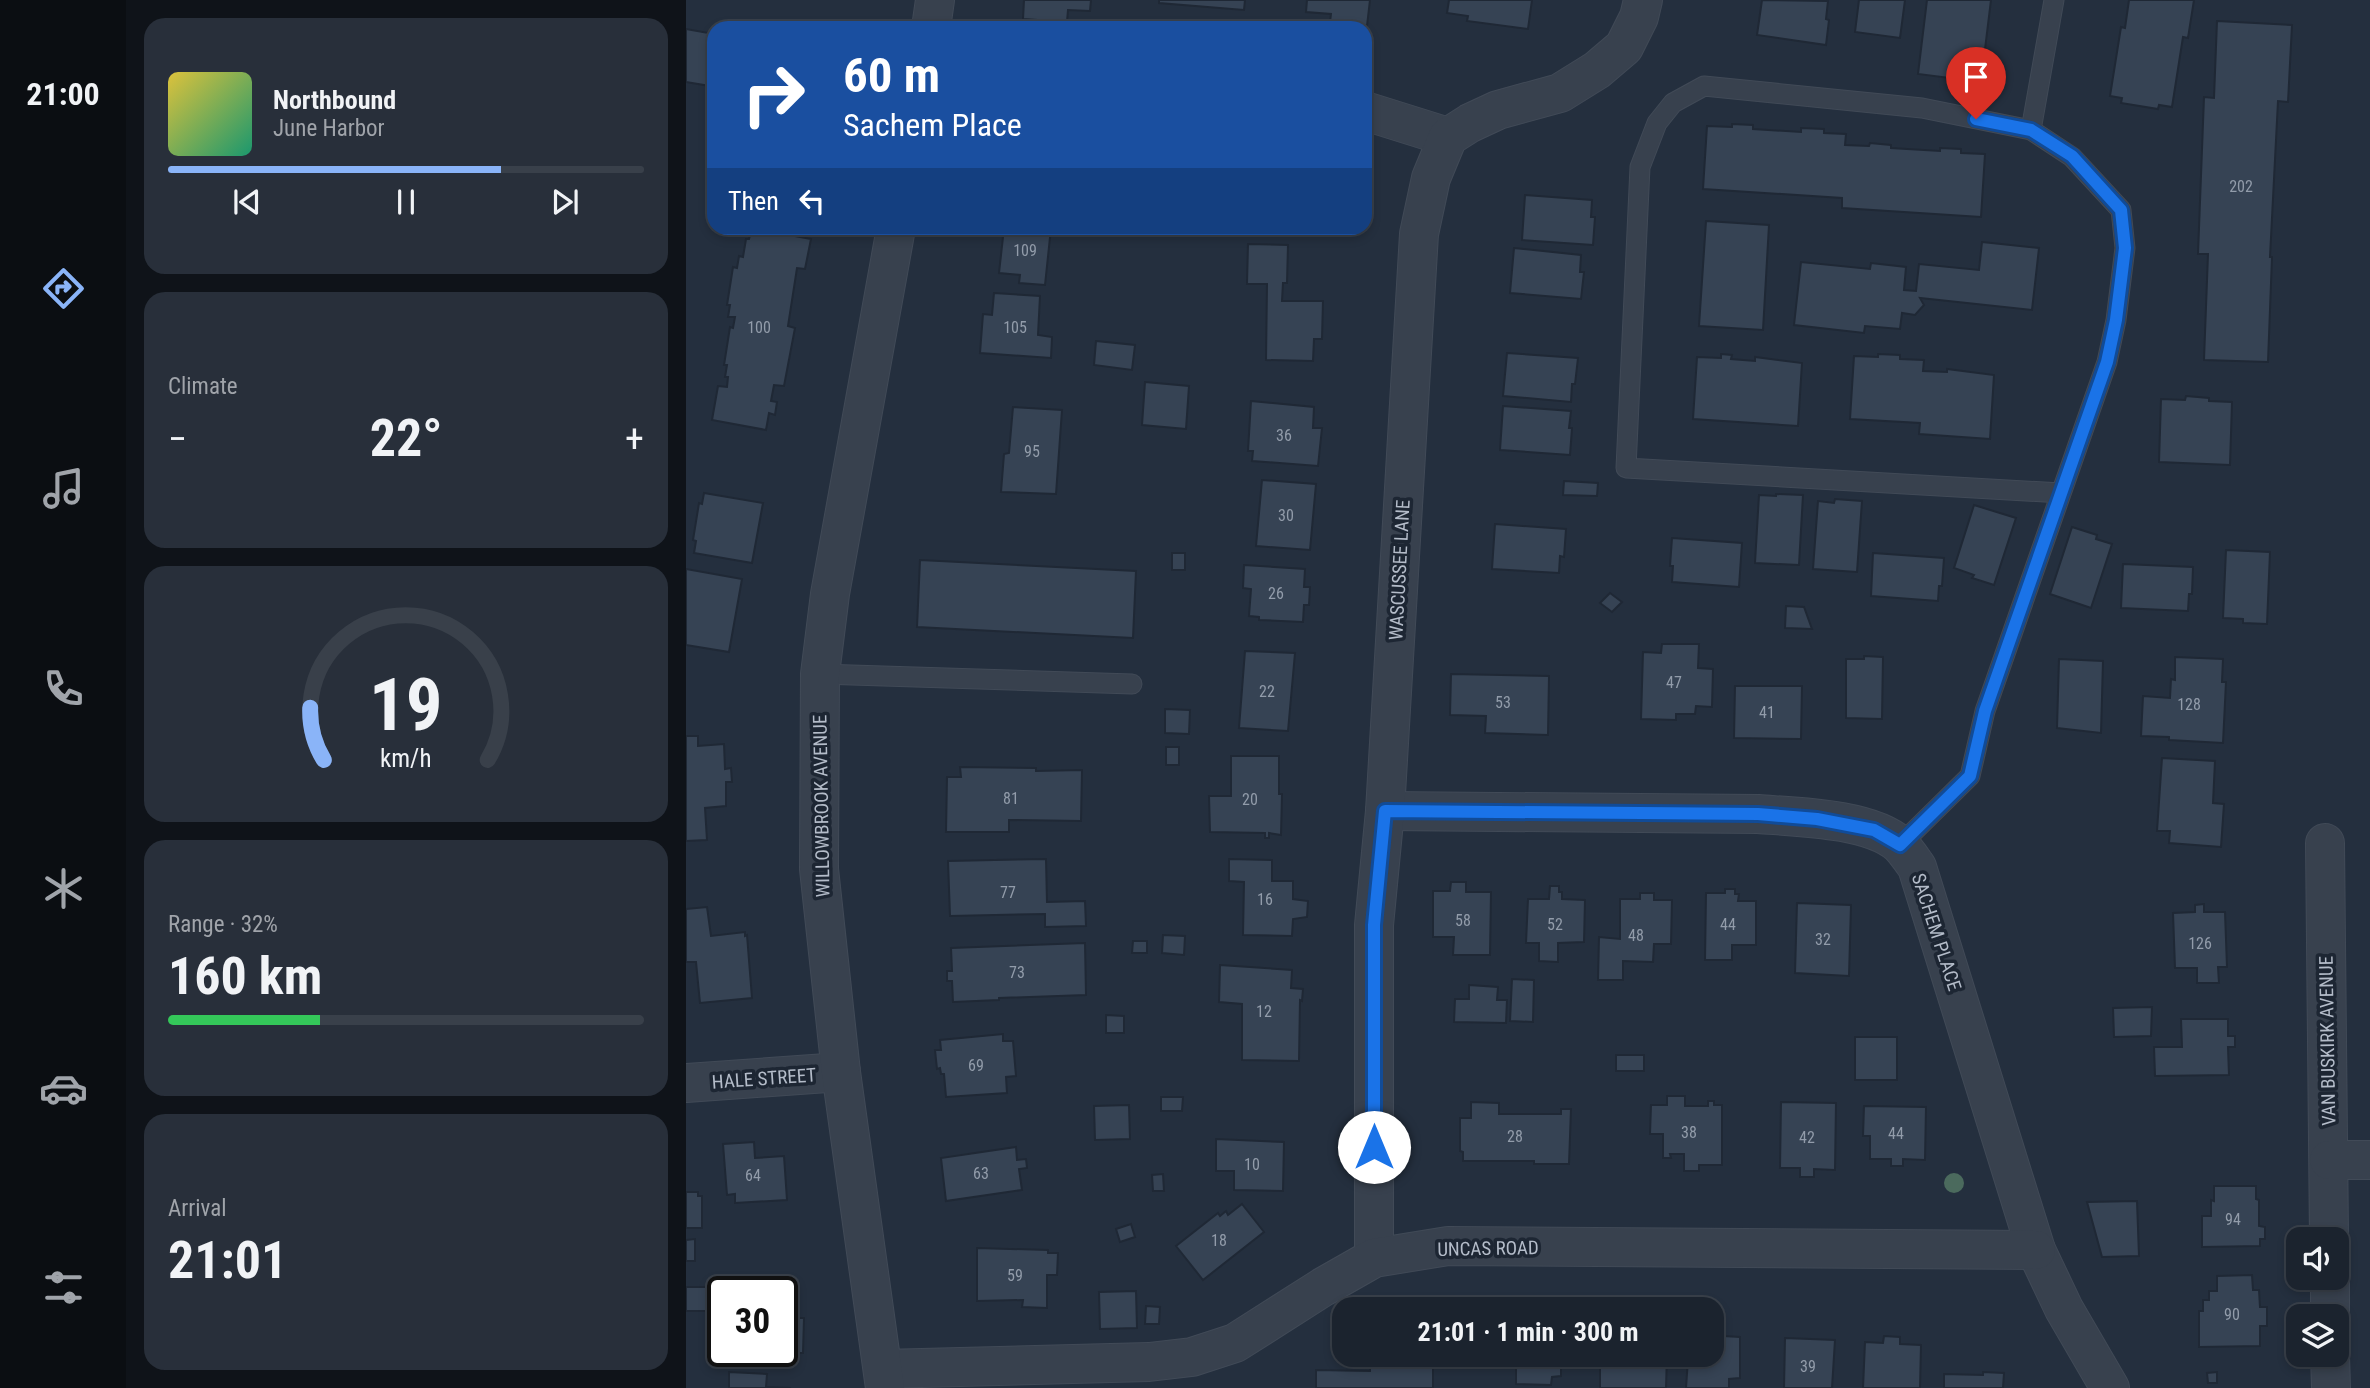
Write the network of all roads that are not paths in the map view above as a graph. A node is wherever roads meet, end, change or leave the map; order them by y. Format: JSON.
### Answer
{"nodes":[{"id":1,"x":935,"y":0,"type":"edge"},
{"id":2,"x":1643,"y":0,"type":"edge"},
{"id":3,"x":2054,"y":0,"type":"edge"},
{"id":4,"x":932,"y":21,"type":"edge"},
{"id":5,"x":1372,"y":113,"type":"edge"},
{"id":6,"x":2031,"y":130,"type":"junction"},
{"id":7,"x":1448,"y":137,"type":"junction"},
{"id":8,"x":895,"y":235,"type":"edge"},
{"id":9,"x":2061,"y":493,"type":"junction"},
{"id":10,"x":820,"y":674,"type":"junction"},
{"id":11,"x":1132,"y":684,"type":"dead end"},
{"id":12,"x":1385,"y":811,"type":"junction"},
{"id":13,"x":2325,"y":843,"type":"dead end"},
{"id":14,"x":1900,"y":845,"type":"junction"},
{"id":15,"x":841,"y":1072,"type":"junction"},
{"id":16,"x":686,"y":1083,"type":"edge"},
{"id":17,"x":2329,"y":1160,"type":"junction"},
{"id":18,"x":2370,"y":1160,"type":"edge"},
{"id":19,"x":2329,"y":1227,"type":"edge"},
{"id":20,"x":2036,"y":1250,"type":"junction"},
{"id":21,"x":1374,"y":1258,"type":"junction"},
{"id":22,"x":2330,"y":1367,"type":"edge"},
{"id":23,"x":884,"y":1378,"type":"edge"},
{"id":24,"x":2110,"y":1388,"type":"edge"},
{"id":25,"x":2331,"y":1388,"type":"edge"}],
"edges":[{"from":1,"to":4,"type":"street"},
{"from":2,"to":7,"type":"street"},
{"from":3,"to":6,"type":"lane"},
{"from":5,"to":7,"type":"street"},
{"from":6,"to":9,"type":"lane"},
{"from":6,"to":9,"type":"lane"},
{"from":7,"to":12,"type":"street","name":"WASCUSSEE LANE"},
{"from":8,"to":10,"type":"street","name":"WILLOWBROOK AVENUE"},
{"from":9,"to":14,"type":"lane"},
{"from":10,"to":11,"type":"lane"},
{"from":10,"to":15,"type":"street","name":"WILLOWBROOK AVENUE"},
{"from":12,"to":14,"type":"street","name":"SACHEM PLACE"},
{"from":12,"to":21,"type":"street","name":"WASCUSSEE LANE"},
{"from":13,"to":17,"type":"street","name":"VAN BUSKIRK AVENUE"},
{"from":14,"to":20,"type":"street","name":"SACHEM PLACE"},
{"from":15,"to":16,"type":"street","name":"HALE STREET"},
{"from":15,"to":23,"type":"street","name":"WILLOWBROOK AVENUE"},
{"from":17,"to":18,"type":"street"},
{"from":17,"to":19,"type":"street","name":"VAN BUSKIRK AVENUE"},
{"from":20,"to":21,"type":"street","name":"UNCAS ROAD"},
{"from":20,"to":24,"type":"street","name":"SACHEM PLACE"},
{"from":21,"to":23,"type":"street","name":"UNCAS ROAD"},
{"from":22,"to":25,"type":"street"}]}
